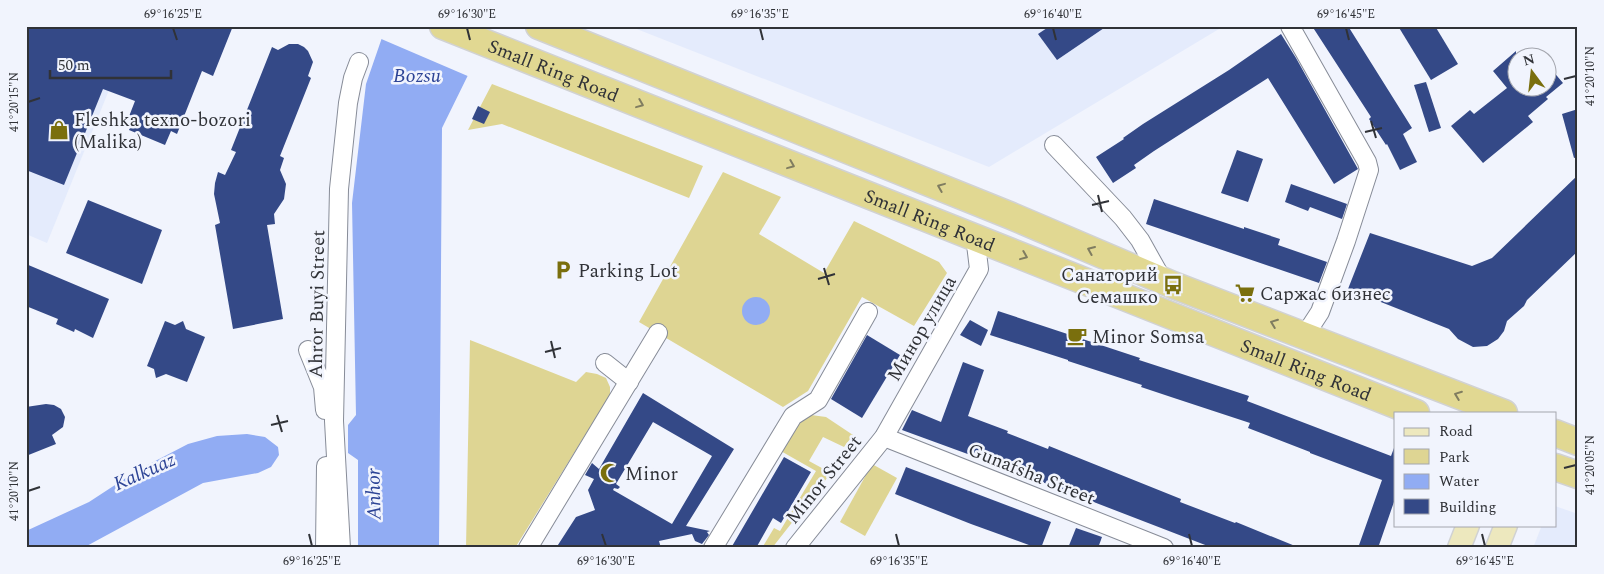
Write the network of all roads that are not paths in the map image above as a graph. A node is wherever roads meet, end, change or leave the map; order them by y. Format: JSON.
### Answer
{"nodes":[{"id":1,"x":443,"y":26,"type":"edge"},
{"id":2,"x":539,"y":26,"type":"edge"},
{"id":3,"x":1290,"y":26,"type":"edge"},
{"id":4,"x":359,"y":62,"type":"dead end"},
{"id":5,"x":1054,"y":145,"type":"dead end"},
{"id":6,"x":880,"y":162,"type":"junction"},
{"id":7,"x":867,"y":196,"type":"junction"},
{"id":8,"x":974,"y":236,"type":"junction"},
{"id":9,"x":1163,"y":281,"type":"junction"},
{"id":10,"x":868,"y":312,"type":"dead end"},
{"id":11,"x":658,"y":333,"type":"dead end"},
{"id":12,"x":1305,"y":335,"type":"junction"},
{"id":13,"x":308,"y":350,"type":"dead end"},
{"id":14,"x":605,"y":362,"type":"dead end"},
{"id":15,"x":629,"y":382,"type":"junction"},
{"id":16,"x":1414,"y":412,"type":"edge"},
{"id":17,"x":1501,"y":412,"type":"edge"},
{"id":18,"x":1556,"y":433,"type":"edge"},
{"id":19,"x":884,"y":437,"type":"junction"},
{"id":20,"x":1578,"y":442,"type":"edge"},
{"id":21,"x":1556,"y":467,"type":"edge"},
{"id":22,"x":1578,"y":475,"type":"edge"},
{"id":23,"x":1468,"y":526,"type":"edge"},
{"id":24,"x":1506,"y":526,"type":"edge"},
{"id":25,"x":325,"y":548,"type":"edge"},
{"id":26,"x":341,"y":548,"type":"edge"},
{"id":27,"x":528,"y":548,"type":"edge"},
{"id":28,"x":713,"y":548,"type":"edge"},
{"id":29,"x":795,"y":548,"type":"edge"},
{"id":30,"x":1164,"y":548,"type":"edge"},
{"id":31,"x":1459,"y":548,"type":"edge"},
{"id":32,"x":1497,"y":548,"type":"edge"}],
"edges":[{"from":1,"to":7,"type":"highway","name":"Small Ring Road","one_way":true},
{"from":2,"to":6,"type":"highway","name":"Small Ring Road"},
{"from":3,"to":12,"type":"street"},
{"from":4,"to":26,"type":"street","name":"Ahror Buyi Street"},
{"from":5,"to":9,"type":"street"},
{"from":6,"to":7,"type":"highway"},
{"from":9,"to":6,"type":"highway","name":"Small Ring Road","one_way":true},
{"from":7,"to":8,"type":"highway","name":"Small Ring Road"},
{"from":8,"to":16,"type":"highway","name":"Small Ring Road","one_way":true},
{"from":8,"to":19,"type":"street","name":"Минор улица"},
{"from":12,"to":9,"type":"highway","name":"Small Ring Road","one_way":true},
{"from":10,"to":28,"type":"street"},
{"from":11,"to":15,"type":"street"},
{"from":17,"to":12,"type":"highway","name":"Small Ring Road","one_way":true},
{"from":13,"to":25,"type":"street"},
{"from":14,"to":15,"type":"street"},
{"from":15,"to":27,"type":"street"},
{"from":18,"to":20,"type":"highway"},
{"from":19,"to":29,"type":"street","name":"Minor Street"},
{"from":19,"to":30,"type":"street","name":"Gunafsha Street"},
{"from":21,"to":22,"type":"highway"},
{"from":23,"to":31,"type":"main road"},
{"from":24,"to":32,"type":"main road"}]}
